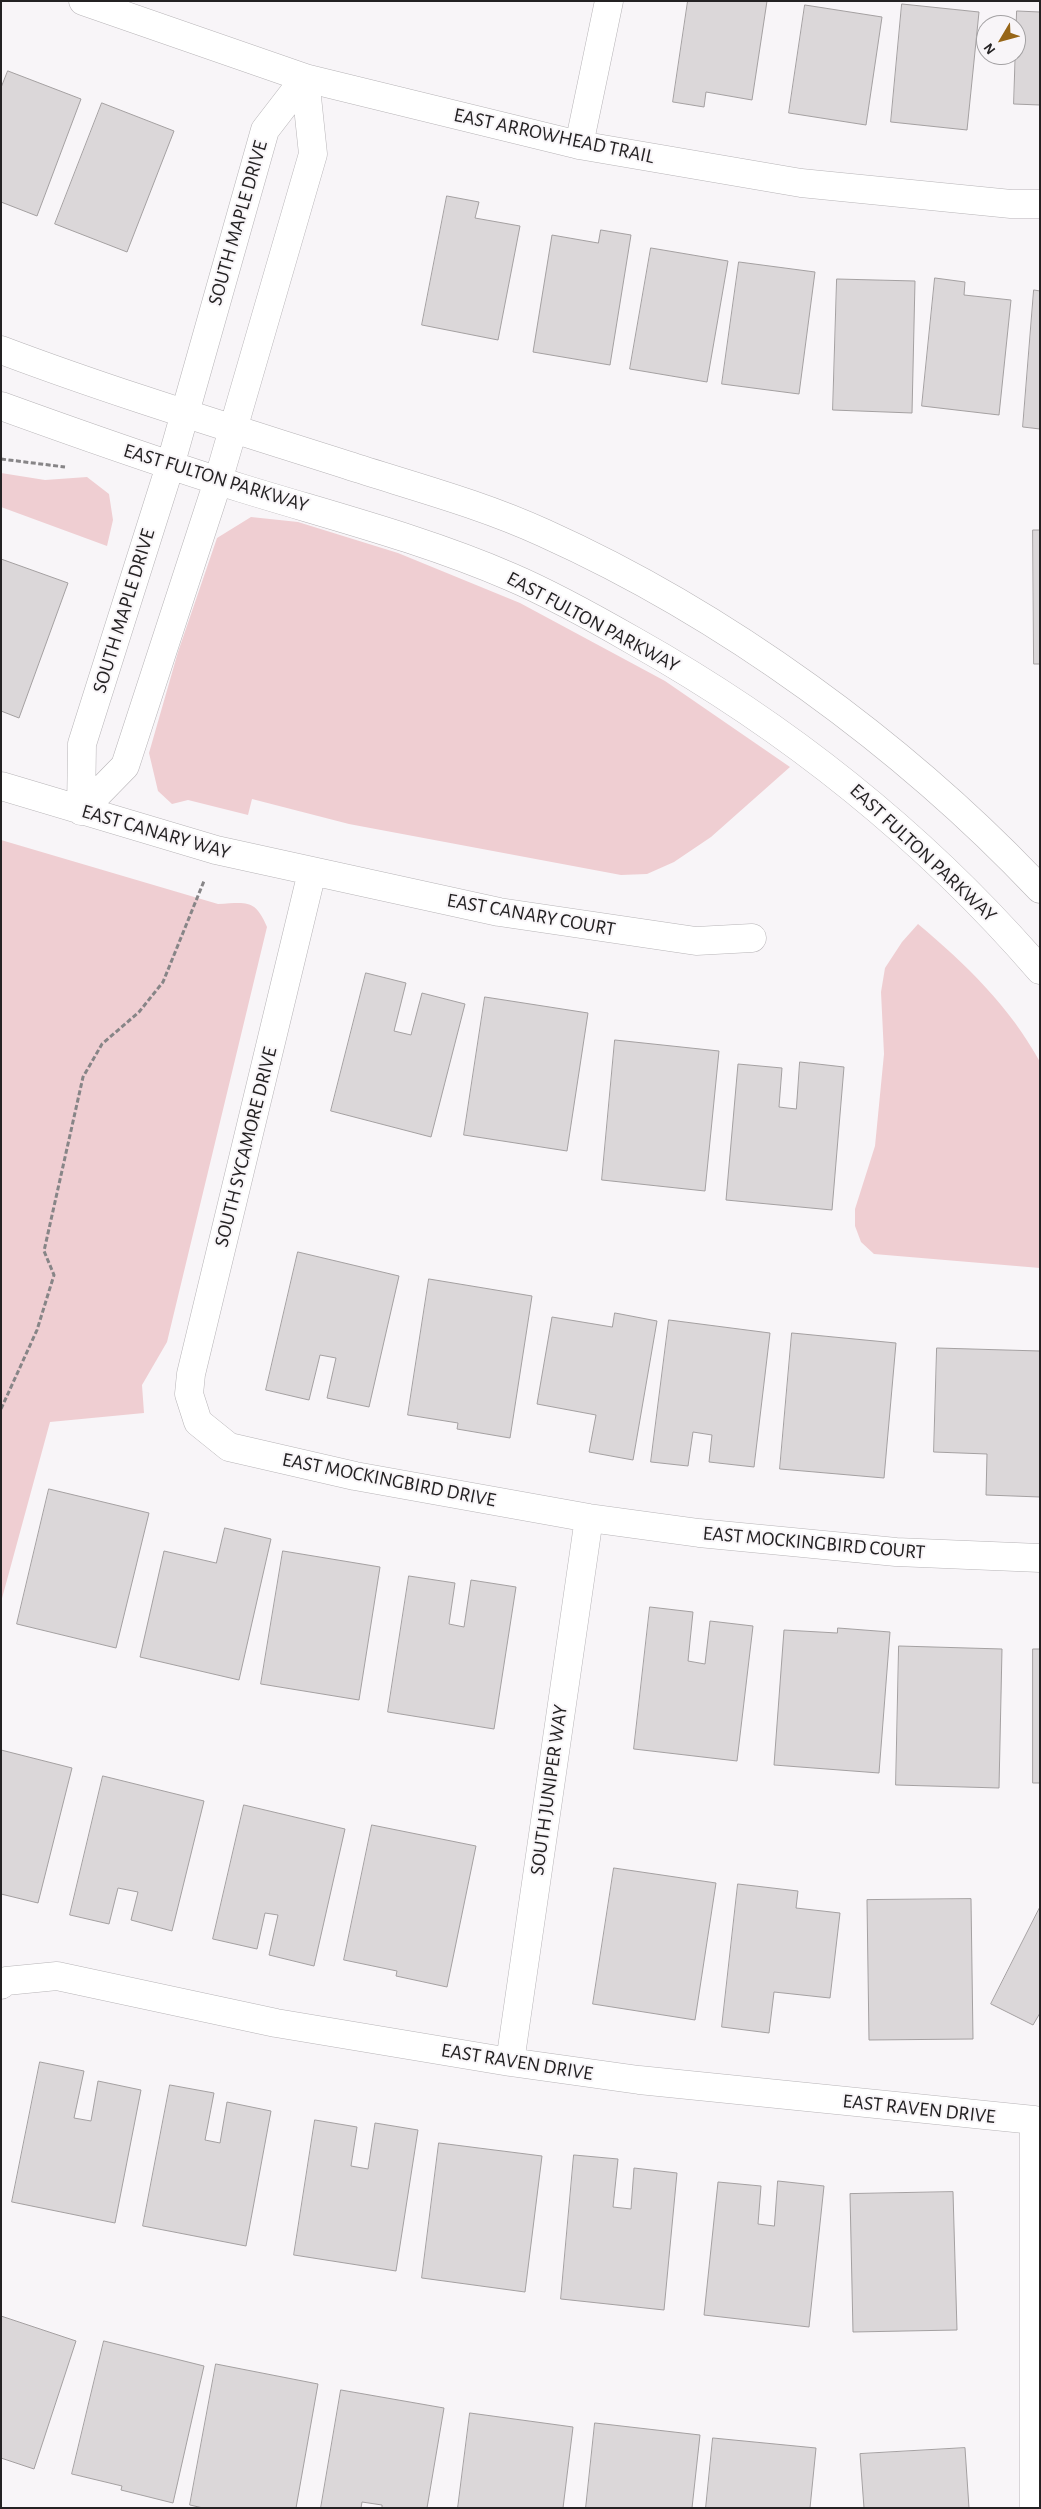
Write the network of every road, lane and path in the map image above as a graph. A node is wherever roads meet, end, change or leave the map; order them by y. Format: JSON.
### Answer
{"nodes":[{"id":1,"x":83,"y":1,"type":"edge"},
{"id":2,"x":608,"y":1,"type":"edge"},
{"id":3,"x":305,"y":78,"type":"junction"},
{"id":4,"x":579,"y":145,"type":"junction"},
{"id":5,"x":1040,"y":204,"type":"edge"},
{"id":6,"x":1,"y":350,"type":"edge"},
{"id":7,"x":1,"y":406,"type":"edge"},
{"id":8,"x":184,"y":413,"type":"junction"},
{"id":9,"x":233,"y":428,"type":"junction"},
{"id":10,"x":1,"y":459,"type":"edge"},
{"id":11,"x":170,"y":466,"type":"junction"},
{"id":12,"x":67,"y":468,"type":"dead end"},
{"id":13,"x":218,"y":481,"type":"junction"},
{"id":14,"x":1,"y":786,"type":"edge"},
{"id":15,"x":81,"y":811,"type":"junction"},
{"id":16,"x":216,"y":850,"type":"junction"},
{"id":17,"x":312,"y":872,"type":"junction"},
{"id":18,"x":1040,"y":889,"type":"edge"},
{"id":19,"x":752,"y":938,"type":"dead end"},
{"id":20,"x":1040,"y":970,"type":"edge"},
{"id":21,"x":1,"y":1409,"type":"edge"},
{"id":22,"x":198,"y":1422,"type":"joint"},
{"id":23,"x":589,"y":1518,"type":"junction"},
{"id":24,"x":1040,"y":1558,"type":"edge"},
{"id":25,"x":4,"y":1983,"type":"edge"},
{"id":26,"x":510,"y":2062,"type":"junction"},
{"id":27,"x":1034,"y":2508,"type":"edge"}],
"edges":[{"from":1,"to":3,"type":"street","name":"EAST ARROWHEAD TRAIL"},
{"from":2,"to":4,"type":"street"},
{"from":3,"to":4,"type":"street","name":"EAST ARROWHEAD TRAIL"},
{"from":3,"to":8,"type":"street","name":"SOUTH MAPLE DRIVE"},
{"from":3,"to":9,"type":"street"},
{"from":4,"to":5,"type":"street","name":"EAST ARROWHEAD TRAIL"},
{"from":6,"to":8,"type":"street"},
{"from":7,"to":11,"type":"street","name":"EAST FULTON PARKWAY"},
{"from":8,"to":9,"type":"street"},
{"from":8,"to":11,"type":"street","name":"SOUTH MAPLE DRIVE"},
{"from":9,"to":13,"type":"street"},
{"from":9,"to":18,"type":"street"},
{"from":10,"to":12,"type":"path"},
{"from":11,"to":13,"type":"street","name":"EAST FULTON PARKWAY"},
{"from":11,"to":15,"type":"street","name":"SOUTH MAPLE DRIVE"},
{"from":13,"to":15,"type":"street"},
{"from":13,"to":20,"type":"street","name":"EAST FULTON PARKWAY"},
{"from":14,"to":15,"type":"street","name":"EAST CANARY WAY"},
{"from":15,"to":16,"type":"street","name":"EAST CANARY WAY"},
{"from":16,"to":17,"type":"street","name":"EAST CANARY WAY"},
{"from":16,"to":21,"type":"path"},
{"from":17,"to":19,"type":"street","name":"EAST CANARY COURT"},
{"from":17,"to":22,"type":"street","name":"SOUTH SYCAMORE DRIVE"},
{"from":22,"to":23,"type":"street","name":"EAST MOCKINGBIRD DRIVE"},
{"from":23,"to":24,"type":"street","name":"EAST MOCKINGBIRD COURT"},
{"from":23,"to":26,"type":"street","name":"SOUTH JUNIPER WAY"},
{"from":25,"to":26,"type":"street","name":"EAST RAVEN DRIVE"},
{"from":26,"to":27,"type":"street","name":"EAST RAVEN DRIVE"}]}
